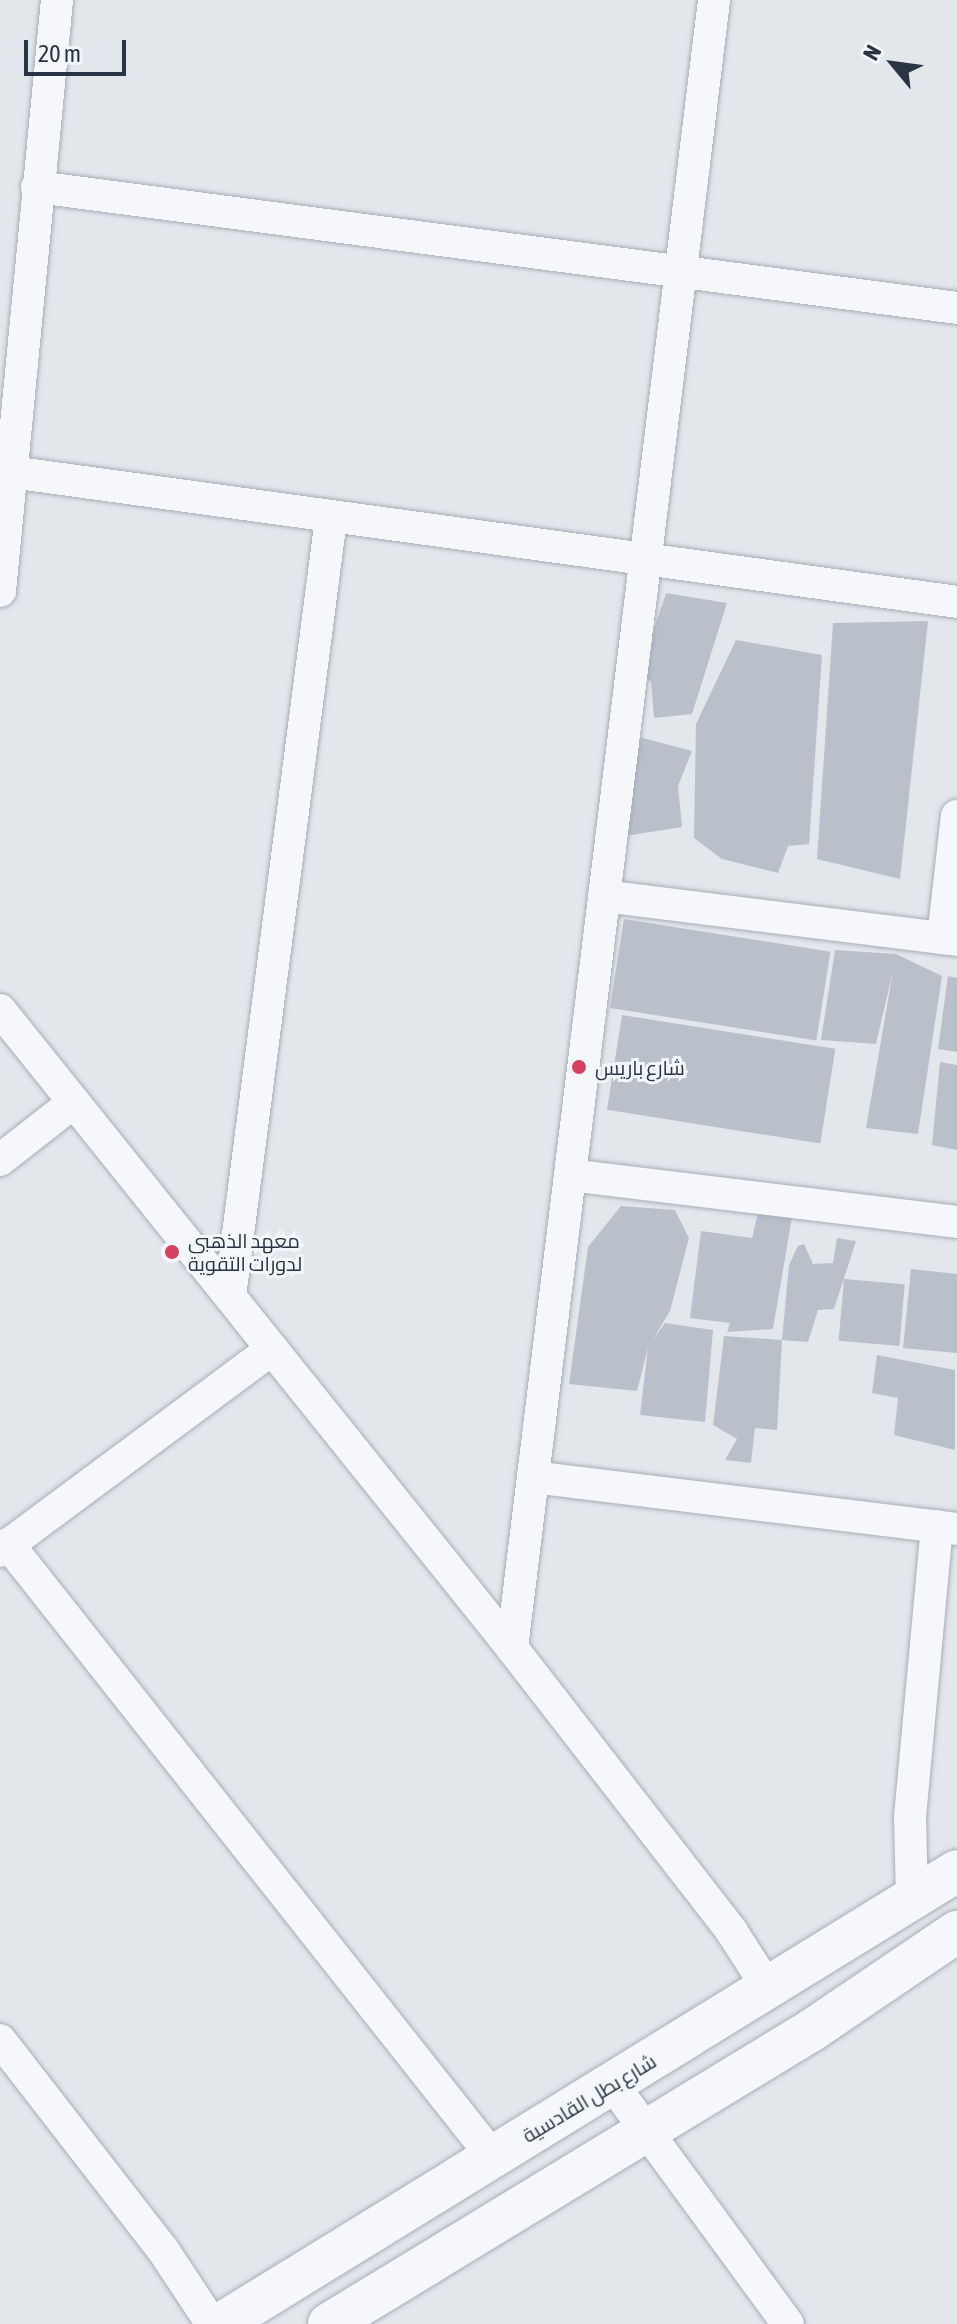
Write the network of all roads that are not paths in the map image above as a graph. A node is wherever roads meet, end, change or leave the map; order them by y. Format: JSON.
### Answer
{"nodes":[{"id":1,"x":57,"y":0,"type":"edge"},
{"id":2,"x":714,"y":0,"type":"edge"},
{"id":3,"x":37,"y":187,"type":"junction"},
{"id":4,"x":680,"y":275,"type":"junction"},
{"id":5,"x":957,"y":308,"type":"edge"},
{"id":6,"x":11,"y":472,"type":"junction"},
{"id":7,"x":331,"y":518,"type":"junction"},
{"id":8,"x":646,"y":558,"type":"junction"},
{"id":9,"x":0,"y":591,"type":"edge"},
{"id":10,"x":957,"y":602,"type":"edge"},
{"id":11,"x":957,"y":816,"type":"edge"},
{"id":12,"x":604,"y":896,"type":"junction"},
{"id":13,"x":950,"y":939,"type":"edge"},
{"id":14,"x":0,"y":1010,"type":"edge"},
{"id":15,"x":74,"y":1102,"type":"junction"},
{"id":16,"x":0,"y":1160,"type":"edge"},
{"id":17,"x":570,"y":1175,"type":"junction"},
{"id":18,"x":957,"y":1222,"type":"edge"},
{"id":19,"x":230,"y":1296,"type":"junction"},
{"id":20,"x":272,"y":1349,"type":"junction"},
{"id":21,"x":533,"y":1477,"type":"junction"},
{"id":22,"x":947,"y":1528,"type":"edge"},
{"id":23,"x":4,"y":1548,"type":"edge"},
{"id":24,"x":512,"y":1648,"type":"junction"},
{"id":25,"x":957,"y":1871,"type":"edge"},
{"id":26,"x":912,"y":1899,"type":"junction"},
{"id":27,"x":957,"y":1932,"type":"edge"},
{"id":28,"x":768,"y":1988,"type":"junction"},
{"id":29,"x":0,"y":2040,"type":"edge"},
{"id":30,"x":613,"y":2085,"type":"junction"},
{"id":31,"x":646,"y":2128,"type":"junction"},
{"id":32,"x":492,"y":2156,"type":"junction"},
{"id":33,"x":212,"y":2324,"type":"edge"},
{"id":34,"x":221,"y":2324,"type":"edge"},
{"id":35,"x":329,"y":2324,"type":"edge"},
{"id":36,"x":788,"y":2324,"type":"edge"}],
"edges":[{"from":1,"to":3,"type":"street"},
{"from":2,"to":4,"type":"street"},
{"from":3,"to":4,"type":"street"},
{"from":3,"to":6,"type":"street"},
{"from":4,"to":5,"type":"street"},
{"from":4,"to":8,"type":"street"},
{"from":6,"to":7,"type":"street"},
{"from":6,"to":9,"type":"street"},
{"from":7,"to":8,"type":"street"},
{"from":7,"to":19,"type":"street"},
{"from":8,"to":10,"type":"street"},
{"from":8,"to":12,"type":"street"},
{"from":11,"to":13,"type":"street"},
{"from":12,"to":13,"type":"street"},
{"from":12,"to":17,"type":"street"},
{"from":14,"to":15,"type":"street"},
{"from":15,"to":16,"type":"street"},
{"from":15,"to":19,"type":"street"},
{"from":17,"to":18,"type":"street"},
{"from":17,"to":21,"type":"street"},
{"from":19,"to":20,"type":"street"},
{"from":20,"to":23,"type":"street"},
{"from":20,"to":24,"type":"street"},
{"from":21,"to":22,"type":"street"},
{"from":21,"to":24,"type":"street"},
{"from":22,"to":26,"type":"street"},
{"from":23,"to":32,"type":"street"},
{"from":24,"to":28,"type":"street"},
{"from":25,"to":26,"type":"street","name":"شارع بطل القادسية"},
{"from":26,"to":28,"type":"street","name":"شارع بطل القادسية"},
{"from":27,"to":31,"type":"street"},
{"from":28,"to":30,"type":"street","name":"شارع بطل القادسية"},
{"from":29,"to":33,"type":"street"},
{"from":30,"to":31,"type":"street"},
{"from":30,"to":32,"type":"street","name":"شارع بطل القادسية"},
{"from":31,"to":35,"type":"street"},
{"from":31,"to":36,"type":"street"},
{"from":32,"to":34,"type":"street","name":"شارع بطل القادسية"}]}
